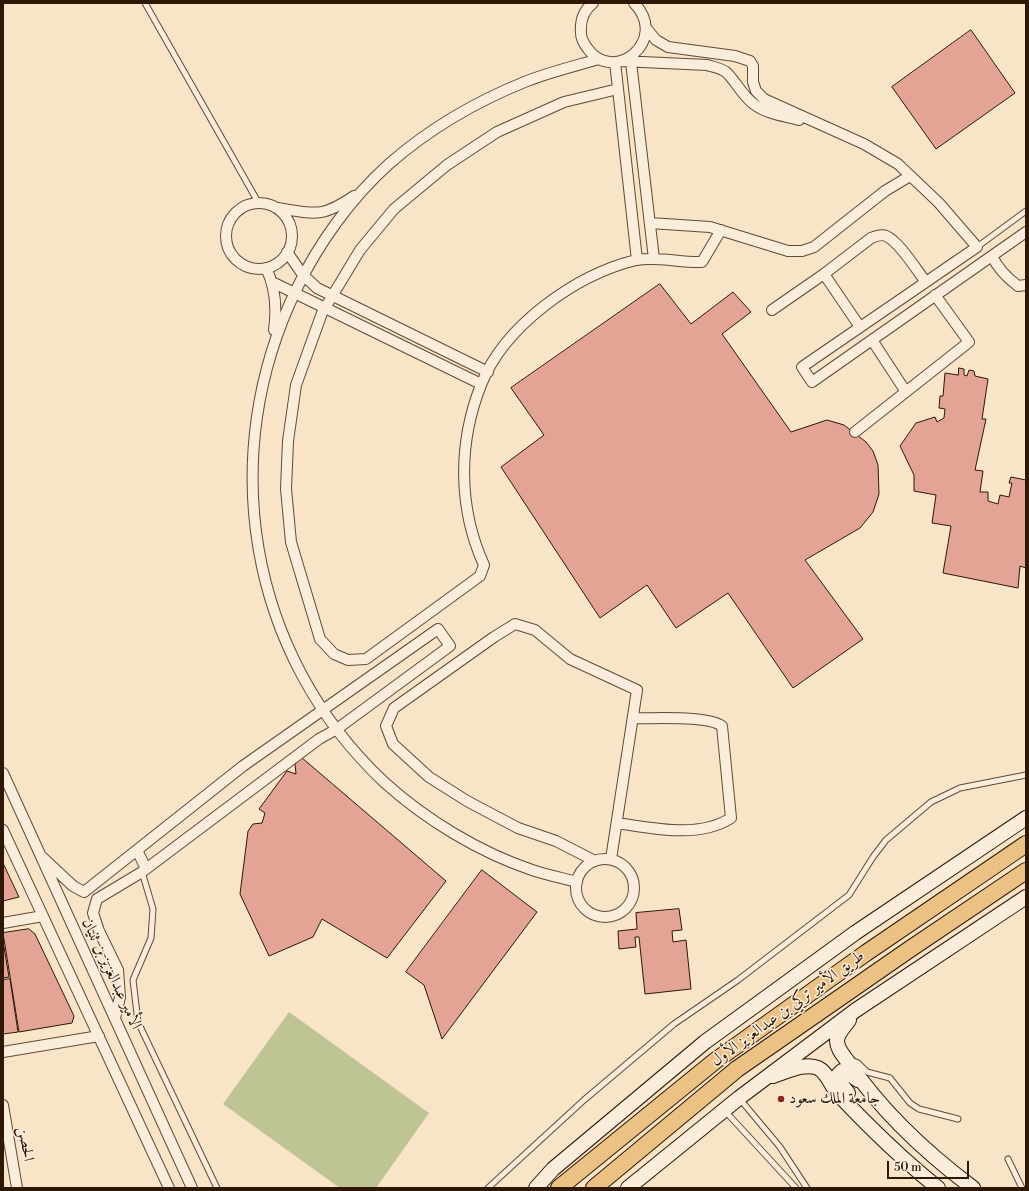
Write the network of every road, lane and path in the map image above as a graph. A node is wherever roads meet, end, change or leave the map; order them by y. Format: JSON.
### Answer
{"nodes":[{"id":1,"x":145,"y":3,"type":"edge"},
{"id":2,"x":593,"y":3,"type":"edge"},
{"id":3,"x":634,"y":3,"type":"edge"},
{"id":4,"x":646,"y":28,"type":"junction"},
{"id":5,"x":599,"y":58,"type":"junction"},
{"id":6,"x":622,"y":62,"type":"junction"},
{"id":7,"x":618,"y":89,"type":"junction"},
{"id":8,"x":826,"y":127,"type":"junction"},
{"id":9,"x":910,"y":176,"type":"junction"},
{"id":10,"x":366,"y":188,"type":"junction"},
{"id":11,"x":258,"y":202,"type":"junction"},
{"id":12,"x":278,"y":208,"type":"junction"},
{"id":13,"x":1026,"y":211,"type":"edge"},
{"id":14,"x":650,"y":223,"type":"junction"},
{"id":15,"x":721,"y":230,"type":"junction"},
{"id":16,"x":1026,"y":232,"type":"edge"},
{"id":17,"x":977,"y":247,"type":"junction"},
{"id":18,"x":287,"y":252,"type":"junction"},
{"id":19,"x":992,"y":256,"type":"junction"},
{"id":20,"x":654,"y":259,"type":"junction"},
{"id":21,"x":637,"y":260,"type":"junction"},
{"id":22,"x":266,"y":268,"type":"junction"},
{"id":23,"x":824,"y":274,"type":"junction"},
{"id":24,"x":303,"y":275,"type":"junction"},
{"id":25,"x":926,"y":282,"type":"junction"},
{"id":26,"x":274,"y":283,"type":"junction"},
{"id":27,"x":1026,"y":285,"type":"edge"},
{"id":28,"x":294,"y":294,"type":"junction"},
{"id":29,"x":332,"y":295,"type":"junction"},
{"id":30,"x":935,"y":295,"type":"junction"},
{"id":31,"x":324,"y":309,"type":"junction"},
{"id":32,"x":772,"y":310,"type":"dead end"},
{"id":33,"x":860,"y":327,"type":"junction"},
{"id":34,"x":872,"y":340,"type":"junction"},
{"id":35,"x":270,"y":356,"type":"junction"},
{"id":36,"x":488,"y":372,"type":"junction"},
{"id":37,"x":481,"y":384,"type":"junction"},
{"id":38,"x":906,"y":392,"type":"junction"},
{"id":39,"x":855,"y":432,"type":"dead end"},
{"id":40,"x":323,"y":709,"type":"junction"},
{"id":41,"x":632,"y":718,"type":"junction"},
{"id":42,"x":337,"y":729,"type":"junction"},
{"id":43,"x":3,"y":773,"type":"edge"},
{"id":44,"x":1026,"y":775,"type":"edge"},
{"id":45,"x":1026,"y":818,"type":"edge"},
{"id":46,"x":617,"y":823,"type":"junction"},
{"id":47,"x":3,"y":830,"type":"edge"},
{"id":48,"x":1026,"y":844,"type":"edge"},
{"id":49,"x":137,"y":850,"type":"junction"},
{"id":50,"x":41,"y":856,"type":"junction"},
{"id":51,"x":611,"y":860,"type":"junction"},
{"id":52,"x":595,"y":861,"type":"junction"},
{"id":53,"x":144,"y":870,"type":"junction"},
{"id":54,"x":1026,"y":872,"type":"edge"},
{"id":55,"x":577,"y":882,"type":"junction"},
{"id":56,"x":1026,"y":897,"type":"edge"},
{"id":57,"x":43,"y":916,"type":"junction"},
{"id":58,"x":3,"y":923,"type":"edge"},
{"id":59,"x":856,"y":1010,"type":"junction"},
{"id":60,"x":115,"y":1018,"type":"junction"},
{"id":61,"x":99,"y":1036,"type":"junction"},
{"id":62,"x":3,"y":1052,"type":"edge"},
{"id":63,"x":846,"y":1059,"type":"junction"},
{"id":64,"x":765,"y":1078,"type":"junction"},
{"id":65,"x":866,"y":1089,"type":"junction"},
{"id":66,"x":739,"y":1098,"type":"junction"},
{"id":67,"x":3,"y":1105,"type":"edge"},
{"id":68,"x":724,"y":1110,"type":"junction"},
{"id":69,"x":958,"y":1119,"type":"dead end"},
{"id":70,"x":877,"y":1136,"type":"junction"},
{"id":71,"x":1008,"y":1158,"type":"dead end"},
{"id":72,"x":17,"y":1188,"type":"edge"},
{"id":73,"x":169,"y":1188,"type":"edge"},
{"id":74,"x":192,"y":1188,"type":"edge"},
{"id":75,"x":217,"y":1188,"type":"edge"},
{"id":76,"x":488,"y":1188,"type":"edge"},
{"id":77,"x":536,"y":1188,"type":"edge"},
{"id":78,"x":559,"y":1188,"type":"edge"},
{"id":79,"x":594,"y":1188,"type":"edge"},
{"id":80,"x":628,"y":1188,"type":"edge"},
{"id":81,"x":796,"y":1188,"type":"edge"},
{"id":82,"x":807,"y":1188,"type":"edge"},
{"id":83,"x":938,"y":1188,"type":"edge"},
{"id":84,"x":973,"y":1188,"type":"edge"},
{"id":85,"x":1022,"y":1188,"type":"edge"}],
"edges":[{"from":1,"to":11,"type":"lane"},
{"from":2,"to":5,"type":"street"},
{"from":3,"to":4,"type":"street"},
{"from":4,"to":6,"type":"street"},
{"from":4,"to":8,"type":"street"},
{"from":5,"to":6,"type":"street"},
{"from":5,"to":10,"type":"street"},
{"from":6,"to":7,"type":"street"},
{"from":6,"to":8,"type":"street"},
{"from":6,"to":14,"type":"street"},
{"from":7,"to":21,"type":"street"},
{"from":7,"to":29,"type":"street"},
{"from":8,"to":9,"type":"street"},
{"from":9,"to":15,"type":"street"},
{"from":9,"to":17,"type":"street"},
{"from":10,"to":12,"type":"street"},
{"from":10,"to":24,"type":"street"},
{"from":11,"to":12,"type":"street"},
{"from":11,"to":22,"type":"street"},
{"from":12,"to":18,"type":"street"},
{"from":13,"to":17,"type":"lane"},
{"from":14,"to":15,"type":"street"},
{"from":14,"to":20,"type":"street"},
{"from":15,"to":20,"type":"street"},
{"from":16,"to":19,"type":"street"},
{"from":17,"to":25,"type":"street"},
{"from":18,"to":22,"type":"street"},
{"from":18,"to":24,"type":"street"},
{"from":19,"to":27,"type":"street"},
{"from":19,"to":30,"type":"street"},
{"from":20,"to":21,"type":"street"},
{"from":21,"to":36,"type":"street"},
{"from":22,"to":26,"type":"street"},
{"from":23,"to":25,"type":"street"},
{"from":23,"to":32,"type":"street"},
{"from":23,"to":33,"type":"street"},
{"from":24,"to":28,"type":"street"},
{"from":24,"to":29,"type":"street"},
{"from":25,"to":33,"type":"street"},
{"from":26,"to":28,"type":"street"},
{"from":26,"to":35,"type":"street"},
{"from":28,"to":31,"type":"street"},
{"from":28,"to":35,"type":"street"},
{"from":29,"to":31,"type":"street"},
{"from":29,"to":36,"type":"street"},
{"from":30,"to":34,"type":"street"},
{"from":30,"to":38,"type":"street"},
{"from":31,"to":37,"type":"street"},
{"from":31,"to":37,"type":"street"},
{"from":33,"to":34,"type":"street"},
{"from":34,"to":38,"type":"street"},
{"from":35,"to":40,"type":"street"},
{"from":36,"to":37,"type":"street"},
{"from":38,"to":39,"type":"street"},
{"from":40,"to":42,"type":"street"},
{"from":40,"to":42,"type":"street"},
{"from":40,"to":49,"type":"street"},
{"from":41,"to":46,"type":"street"},
{"from":41,"to":46,"type":"street"},
{"from":41,"to":52,"type":"street"},
{"from":42,"to":53,"type":"street"},
{"from":42,"to":55,"type":"street"},
{"from":43,"to":50,"type":"street","name":"الأمير عبدالعزيز بن ثنيان"},
{"from":44,"to":76,"type":"lane"},
{"from":45,"to":77,"type":"main road"},
{"from":46,"to":51,"type":"street"},
{"from":47,"to":57,"type":"street"},
{"from":48,"to":78,"type":"main road","name":"طريق الأمير تركي بن عبدالعزيز الأول"},
{"from":49,"to":50,"type":"street"},
{"from":49,"to":53,"type":"street"},
{"from":50,"to":60,"type":"street","name":"الأمير عبدالعزيز بن ثنيان"},
{"from":51,"to":52,"type":"street"},
{"from":51,"to":55,"type":"street"},
{"from":52,"to":55,"type":"street"},
{"from":53,"to":60,"type":"street"},
{"from":53,"to":75,"type":"lane"},
{"from":54,"to":79,"type":"main road","name":"طريق الأمير تركي بن عبدالعزيز الأول"},
{"from":56,"to":59,"type":"main road"},
{"from":57,"to":58,"type":"street"},
{"from":57,"to":61,"type":"street"},
{"from":59,"to":63,"type":"main road"},
{"from":59,"to":64,"type":"main road"},
{"from":60,"to":74,"type":"street","name":"الأمير عبدالعزيز بن ثنيان"},
{"from":61,"to":62,"type":"street"},
{"from":61,"to":73,"type":"street"},
{"from":63,"to":65,"type":"main road"},
{"from":63,"to":69,"type":"lane"},
{"from":64,"to":66,"type":"main road"},
{"from":64,"to":70,"type":"main road"},
{"from":65,"to":70,"type":"main road"},
{"from":65,"to":84,"type":"main road"},
{"from":66,"to":68,"type":"main road"},
{"from":66,"to":82,"type":"lane"},
{"from":67,"to":72,"type":"street","name":"الحصن"},
{"from":68,"to":80,"type":"main road"},
{"from":68,"to":81,"type":"lane"},
{"from":70,"to":83,"type":"main road"},
{"from":71,"to":85,"type":"lane"}]}
